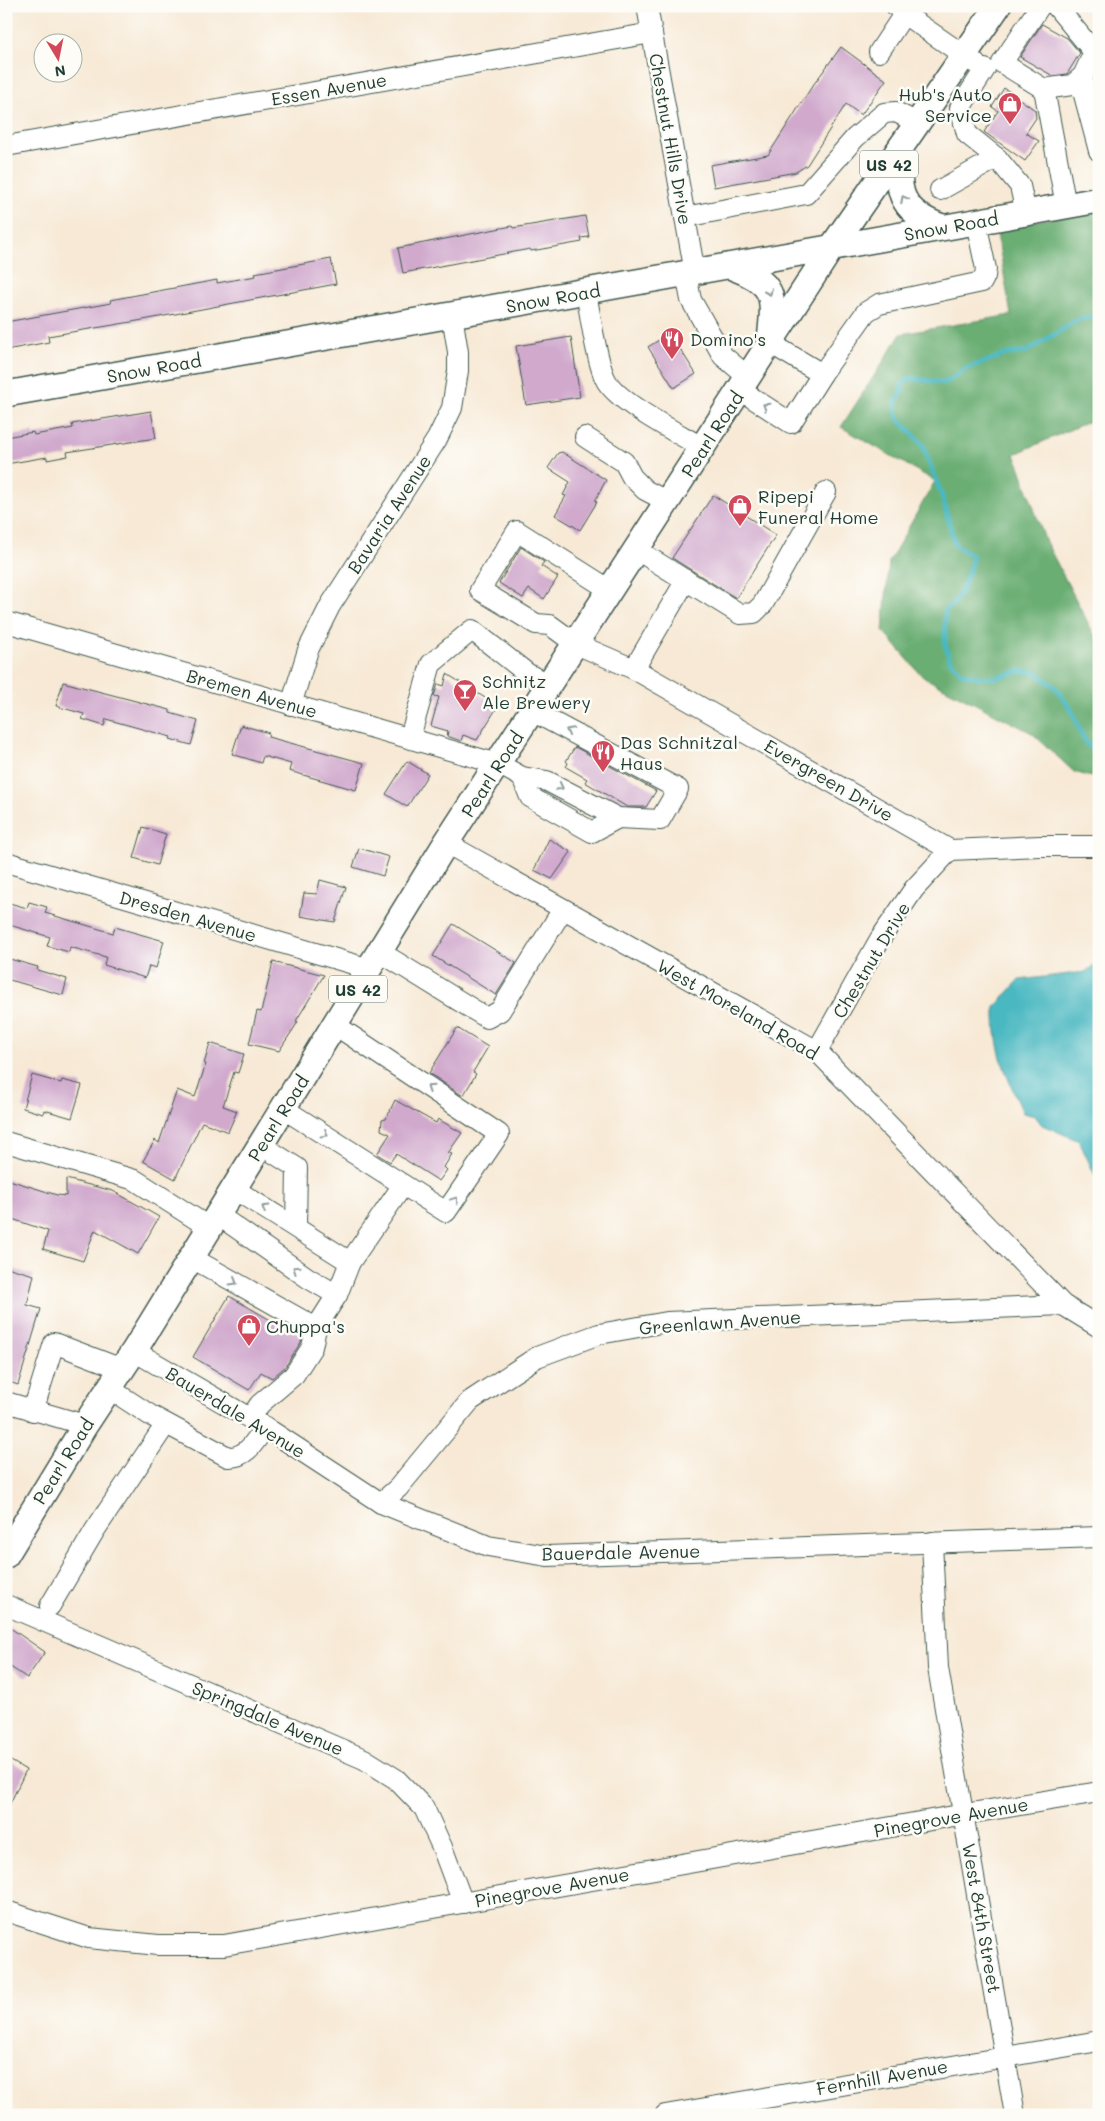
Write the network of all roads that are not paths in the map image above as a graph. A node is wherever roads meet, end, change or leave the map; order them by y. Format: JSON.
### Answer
{"nodes":[{"id":1,"x":647,"y":6,"type":"edge"},
{"id":2,"x":998,"y":6,"type":"edge"},
{"id":3,"x":1040,"y":6,"type":"edge"},
{"id":4,"x":1056,"y":6,"type":"edge"},
{"id":5,"x":900,"y":10,"type":"edge"},
{"id":6,"x":652,"y":33,"type":"junction"},
{"id":7,"x":879,"y":52,"type":"dead end"},
{"id":8,"x":963,"y":56,"type":"junction"},
{"id":9,"x":993,"y":66,"type":"junction"},
{"id":10,"x":1083,"y":76,"type":"junction"},
{"id":11,"x":1044,"y":89,"type":"junction"},
{"id":12,"x":917,"y":123,"type":"junction"},
{"id":13,"x":6,"y":146,"type":"edge"},
{"id":14,"x":902,"y":146,"type":"junction"},
{"id":15,"x":1099,"y":150,"type":"edge"},
{"id":16,"x":997,"y":158,"type":"junction"},
{"id":17,"x":940,"y":190,"type":"dead end"},
{"id":18,"x":1099,"y":200,"type":"edge"},
{"id":19,"x":1066,"y":206,"type":"junction"},
{"id":20,"x":1026,"y":213,"type":"junction"},
{"id":21,"x":685,"y":217,"type":"junction"},
{"id":22,"x":976,"y":222,"type":"junction"},
{"id":23,"x":942,"y":227,"type":"junction"},
{"id":24,"x":832,"y":247,"type":"junction"},
{"id":25,"x":730,"y":266,"type":"junction"},
{"id":26,"x":690,"y":273,"type":"junction"},
{"id":27,"x":586,"y":292,"type":"junction"},
{"id":28,"x":452,"y":315,"type":"junction"},
{"id":29,"x":770,"y":343,"type":"junction"},
{"id":30,"x":822,"y":374,"type":"junction"},
{"id":31,"x":744,"y":383,"type":"junction"},
{"id":32,"x":6,"y":394,"type":"edge"},
{"id":33,"x":585,"y":437,"type":"dead end"},
{"id":34,"x":703,"y":448,"type":"junction"},
{"id":35,"x":826,"y":492,"type":"dead end"},
{"id":36,"x":668,"y":502,"type":"junction"},
{"id":37,"x":637,"y":550,"type":"junction"},
{"id":38,"x":686,"y":580,"type":"junction"},
{"id":39,"x":610,"y":590,"type":"junction"},
{"id":40,"x":6,"y":622,"type":"edge"},
{"id":41,"x":576,"y":644,"type":"junction"},
{"id":42,"x":634,"y":669,"type":"junction"},
{"id":43,"x":550,"y":684,"type":"junction"},
{"id":44,"x":291,"y":705,"type":"junction"},
{"id":45,"x":532,"y":711,"type":"junction"},
{"id":46,"x":410,"y":737,"type":"junction"},
{"id":47,"x":498,"y":764,"type":"junction"},
{"id":48,"x":446,"y":844,"type":"junction"},
{"id":49,"x":1099,"y":846,"type":"edge"},
{"id":50,"x":950,"y":850,"type":"junction"},
{"id":51,"x":6,"y":862,"type":"edge"},
{"id":52,"x":563,"y":909,"type":"junction"},
{"id":53,"x":375,"y":961,"type":"junction"},
{"id":54,"x":335,"y":1025,"type":"junction"},
{"id":55,"x":817,"y":1051,"type":"junction"},
{"id":56,"x":284,"y":1108,"type":"junction"},
{"id":57,"x":6,"y":1142,"type":"edge"},
{"id":58,"x":262,"y":1145,"type":"junction"},
{"id":59,"x":403,"y":1185,"type":"junction"},
{"id":60,"x":234,"y":1188,"type":"junction"},
{"id":61,"x":214,"y":1221,"type":"junction"},
{"id":62,"x":296,"y":1227,"type":"junction"},
{"id":63,"x":192,"y":1258,"type":"junction"},
{"id":64,"x":350,"y":1262,"type":"junction"},
{"id":65,"x":337,"y":1294,"type":"junction"},
{"id":66,"x":1064,"y":1305,"type":"junction"},
{"id":67,"x":316,"y":1328,"type":"junction"},
{"id":68,"x":1099,"y":1328,"type":"edge"},
{"id":69,"x":122,"y":1370,"type":"junction"},
{"id":70,"x":6,"y":1402,"type":"edge"},
{"id":71,"x":33,"y":1411,"type":"junction"},
{"id":72,"x":258,"y":1422,"type":"junction"},
{"id":73,"x":166,"y":1424,"type":"junction"},
{"id":74,"x":85,"y":1425,"type":"junction"},
{"id":75,"x":381,"y":1504,"type":"junction"},
{"id":76,"x":1099,"y":1537,"type":"edge"},
{"id":77,"x":932,"y":1542,"type":"junction"},
{"id":78,"x":6,"y":1555,"type":"edge"},
{"id":79,"x":6,"y":1605,"type":"edge"},
{"id":80,"x":50,"y":1606,"type":"dead end"},
{"id":81,"x":1099,"y":1792,"type":"edge"},
{"id":82,"x":965,"y":1814,"type":"junction"},
{"id":83,"x":463,"y":1903,"type":"junction"},
{"id":84,"x":6,"y":1912,"type":"edge"},
{"id":85,"x":1099,"y":2041,"type":"edge"},
{"id":86,"x":1005,"y":2056,"type":"junction"},
{"id":87,"x":665,"y":2115,"type":"edge"},
{"id":88,"x":1016,"y":2115,"type":"edge"}],
"edges":[{"from":1,"to":6,"type":"street","name":"Chestnut Hills Drive"},
{"from":2,"to":8,"type":"main road","name":"Pearl Road","number":"US 42"},
{"from":3,"to":9,"type":"street"},
{"from":4,"to":10,"type":"street"},
{"from":5,"to":7,"type":"street"},
{"from":5,"to":8,"type":"street"},
{"from":6,"to":13,"type":"street","name":"Essen Avenue"},
{"from":6,"to":21,"type":"street","name":"Chestnut Hills Drive"},
{"from":8,"to":9,"type":"street"},
{"from":8,"to":12,"type":"main road","name":"Pearl Road","number":"US 42"},
{"from":9,"to":11,"type":"street"},
{"from":9,"to":16,"type":"street"},
{"from":10,"to":11,"type":"street"},
{"from":10,"to":15,"type":"street"},
{"from":11,"to":19,"type":"street"},
{"from":12,"to":14,"type":"main road","name":"Pearl Road","number":"US 42"},
{"from":12,"to":21,"type":"street"},
{"from":23,"to":14,"type":"main road","one_way":true},
{"from":14,"to":24,"type":"main road","name":"Pearl Road","number":"US 42"},
{"from":16,"to":17,"type":"street"},
{"from":16,"to":20,"type":"street"},
{"from":18,"to":19,"type":"main road","name":"Snow Road"},
{"from":19,"to":20,"type":"main road","name":"Snow Road"},
{"from":20,"to":22,"type":"main road","name":"Snow Road"},
{"from":21,"to":26,"type":"street","name":"Chestnut Hills Drive"},
{"from":22,"to":23,"type":"main road","name":"Snow Road"},
{"from":22,"to":30,"type":"street"},
{"from":23,"to":24,"type":"main road","name":"Snow Road"},
{"from":24,"to":25,"type":"main road","name":"Snow Road"},
{"from":24,"to":29,"type":"main road","name":"Pearl Road","number":"US 42"},
{"from":25,"to":26,"type":"main road","name":"Snow Road"},
{"from":25,"to":29,"type":"main road","one_way":true},
{"from":26,"to":27,"type":"main road","name":"Snow Road"},
{"from":26,"to":31,"type":"street","name":"Chestnut Hills Drive"},
{"from":27,"to":28,"type":"main road","name":"Snow Road"},
{"from":27,"to":34,"type":"street"},
{"from":28,"to":32,"type":"main road","name":"Snow Road"},
{"from":28,"to":44,"type":"street","name":"Bavaria Avenue"},
{"from":29,"to":30,"type":"street"},
{"from":29,"to":31,"type":"main road","name":"Pearl Road","number":"US 42"},
{"from":30,"to":31,"type":"street","name":"Chestnut Hills Drive","one_way":true},
{"from":31,"to":34,"type":"main road","name":"Pearl Road","number":"US 42"},
{"from":33,"to":36,"type":"street"},
{"from":34,"to":36,"type":"main road","name":"Pearl Road","number":"US 42"},
{"from":35,"to":38,"type":"street"},
{"from":36,"to":37,"type":"main road","name":"Pearl Road","number":"US 42"},
{"from":37,"to":38,"type":"street"},
{"from":37,"to":39,"type":"main road","name":"Pearl Road","number":"US 42"},
{"from":38,"to":42,"type":"street"},
{"from":39,"to":41,"type":"main road","name":"Pearl Road","number":"US 42"},
{"from":39,"to":41,"type":"street","name":"Evergreen Drive"},
{"from":40,"to":44,"type":"street","name":"Bremen Avenue"},
{"from":41,"to":42,"type":"street","name":"Evergreen Drive"},
{"from":41,"to":43,"type":"main road","name":"Pearl Road","number":"US 42"},
{"from":42,"to":50,"type":"street","name":"Evergreen Drive"},
{"from":43,"to":45,"type":"main road","name":"Pearl Road","number":"US 42"},
{"from":43,"to":46,"type":"street"},
{"from":44,"to":46,"type":"street","name":"Bremen Avenue"},
{"from":45,"to":47,"type":"main road","name":"Pearl Road","number":"US 42"},
{"from":47,"to":45,"type":"street","name":"Bremen Avenue","one_way":true},
{"from":46,"to":47,"type":"street","name":"Bremen Avenue"},
{"from":47,"to":48,"type":"main road","name":"Pearl Road","number":"US 42"},
{"from":48,"to":52,"type":"street","name":"West Moreland Road"},
{"from":48,"to":53,"type":"main road","name":"Pearl Road","number":"US 42"},
{"from":49,"to":50,"type":"street"},
{"from":50,"to":55,"type":"street","name":"Chestnut Drive"},
{"from":51,"to":53,"type":"street","name":"Dresden Avenue"},
{"from":52,"to":53,"type":"street","name":"Dresden Avenue"},
{"from":52,"to":55,"type":"street","name":"West Moreland Road"},
{"from":53,"to":54,"type":"main road","name":"Pearl Road","number":"US 42"},
{"from":54,"to":56,"type":"main road","name":"Pearl Road","number":"US 42"},
{"from":59,"to":54,"type":"street","one_way":true},
{"from":55,"to":66,"type":"street","name":"West Moreland Road"},
{"from":56,"to":58,"type":"main road","name":"Pearl Road","number":"US 42"},
{"from":56,"to":59,"type":"street","one_way":true},
{"from":57,"to":61,"type":"street"},
{"from":58,"to":60,"type":"main road","name":"Pearl Road","number":"US 42"},
{"from":58,"to":62,"type":"street"},
{"from":59,"to":64,"type":"street"},
{"from":60,"to":61,"type":"main road","name":"Pearl Road","number":"US 42"},
{"from":62,"to":60,"type":"street","one_way":true},
{"from":61,"to":63,"type":"main road","name":"Pearl Road","number":"US 42"},
{"from":65,"to":61,"type":"street","one_way":true},
{"from":62,"to":64,"type":"street"},
{"from":63,"to":67,"type":"street","one_way":true},
{"from":63,"to":69,"type":"main road","name":"Pearl Road","number":"US 42"},
{"from":64,"to":65,"type":"street"},
{"from":65,"to":67,"type":"street"},
{"from":66,"to":68,"type":"street","name":"West Moreland Road"},
{"from":66,"to":75,"type":"street","name":"Greenlawn Avenue"},
{"from":67,"to":72,"type":"street"},
{"from":69,"to":71,"type":"street"},
{"from":69,"to":72,"type":"street","name":"Bauerdale Avenue"},
{"from":69,"to":73,"type":"street"},
{"from":69,"to":74,"type":"main road","name":"Pearl Road","number":"US 42"},
{"from":70,"to":71,"type":"street"},
{"from":71,"to":74,"type":"street"},
{"from":72,"to":73,"type":"street"},
{"from":72,"to":75,"type":"street","name":"Bauerdale Avenue"},
{"from":73,"to":80,"type":"street"},
{"from":74,"to":78,"type":"main road","name":"Pearl Road","number":"US 42"},
{"from":75,"to":77,"type":"street","name":"Bauerdale Avenue"},
{"from":76,"to":77,"type":"street","name":"Bauerdale Avenue"},
{"from":77,"to":82,"type":"street","name":"West 84th Street"},
{"from":79,"to":83,"type":"street","name":"Springdale Avenue"},
{"from":81,"to":82,"type":"street","name":"Pinegrove Avenue"},
{"from":82,"to":83,"type":"street","name":"Pinegrove Avenue"},
{"from":82,"to":86,"type":"street","name":"West 84th Street"},
{"from":83,"to":84,"type":"street","name":"Pinegrove Avenue"},
{"from":85,"to":86,"type":"street","name":"Fernhill Avenue"},
{"from":86,"to":87,"type":"street","name":"Fernhill Avenue"},
{"from":86,"to":88,"type":"street","name":"West 84th Street"}]}
